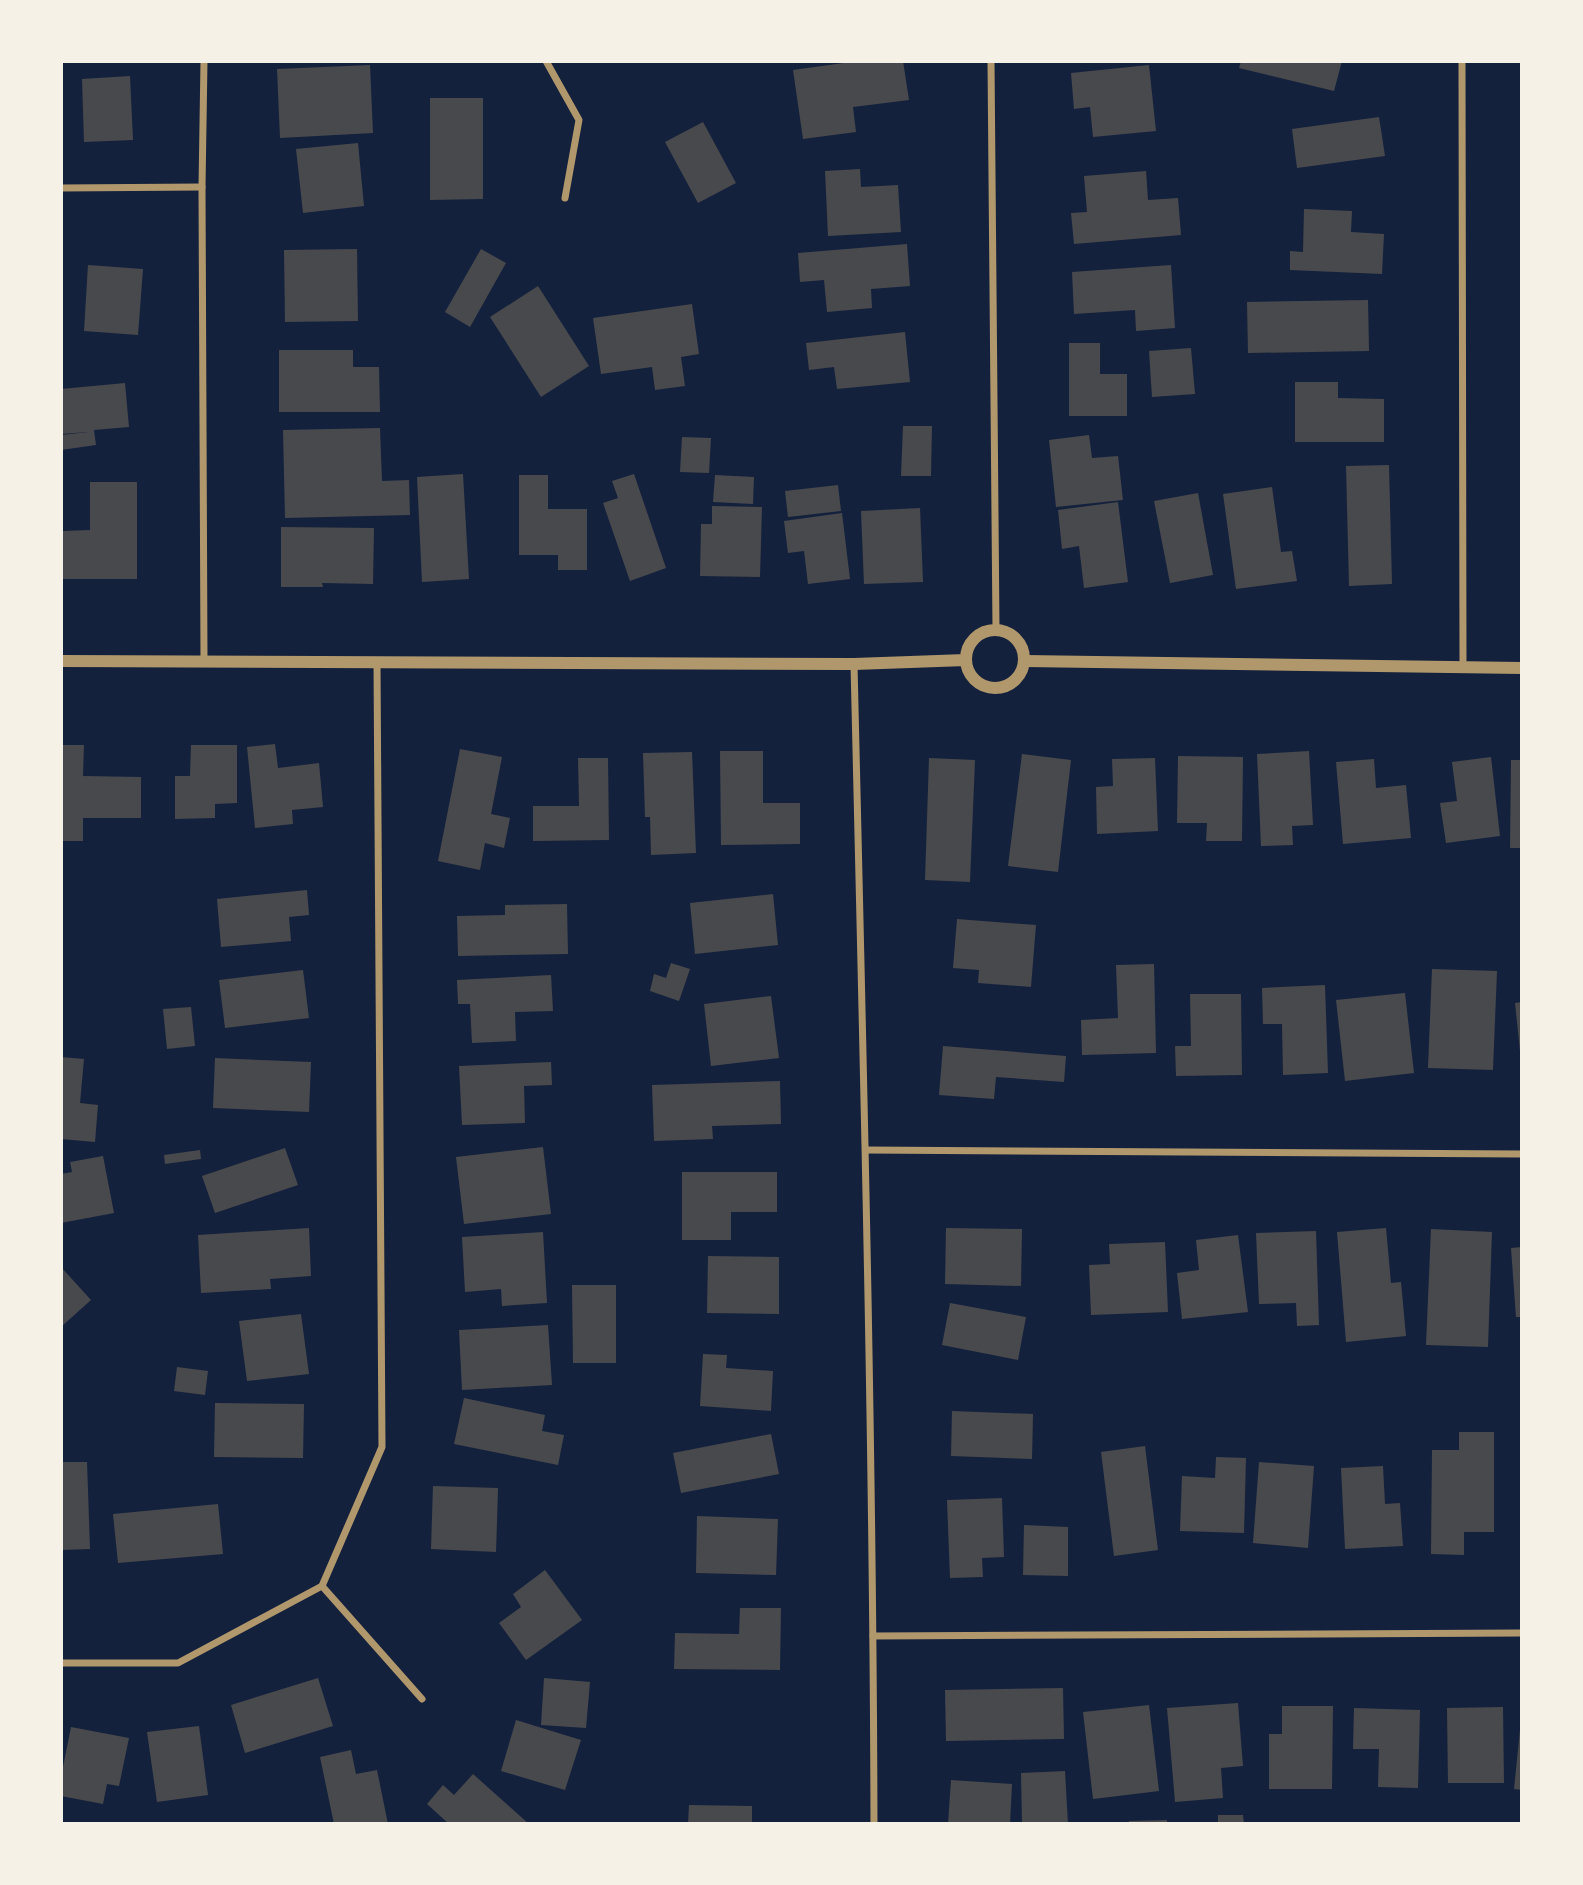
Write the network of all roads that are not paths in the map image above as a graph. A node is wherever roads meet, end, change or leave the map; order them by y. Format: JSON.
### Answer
{"nodes":[{"id":1,"x":204,"y":61,"type":"edge"},
{"id":2,"x":546,"y":61,"type":"edge"},
{"id":3,"x":991,"y":61,"type":"edge"},
{"id":4,"x":1462,"y":61,"type":"edge"},
{"id":5,"x":202,"y":187,"type":"junction"},
{"id":6,"x":61,"y":188,"type":"edge"},
{"id":7,"x":565,"y":198,"type":"dead end"},
{"id":8,"x":996,"y":629,"type":"junction"},
{"id":9,"x":204,"y":660,"type":"junction"},
{"id":10,"x":966,"y":660,"type":"junction"},
{"id":11,"x":61,"y":661,"type":"edge"},
{"id":12,"x":1024,"y":661,"type":"junction"},
{"id":13,"x":377,"y":662,"type":"junction"},
{"id":14,"x":853,"y":664,"type":"junction"},
{"id":15,"x":1463,"y":668,"type":"junction"},
{"id":16,"x":1522,"y":668,"type":"edge"},
{"id":17,"x":866,"y":1150,"type":"junction"},
{"id":18,"x":1522,"y":1154,"type":"edge"},
{"id":19,"x":322,"y":1586,"type":"junction"},
{"id":20,"x":1522,"y":1633,"type":"edge"},
{"id":21,"x":873,"y":1636,"type":"junction"},
{"id":22,"x":61,"y":1663,"type":"edge"},
{"id":23,"x":422,"y":1699,"type":"dead end"},
{"id":24,"x":874,"y":1824,"type":"edge"}],
"edges":[{"from":1,"to":5,"type":"street"},
{"from":2,"to":7,"type":"street"},
{"from":3,"to":8,"type":"street"},
{"from":4,"to":15,"type":"street"},
{"from":5,"to":6,"type":"street"},
{"from":5,"to":9,"type":"street"},
{"from":8,"to":10,"type":"street"},
{"from":8,"to":12,"type":"street"},
{"from":9,"to":11,"type":"street"},
{"from":9,"to":13,"type":"street"},
{"from":10,"to":12,"type":"street"},
{"from":10,"to":14,"type":"street"},
{"from":12,"to":15,"type":"street"},
{"from":13,"to":14,"type":"street"},
{"from":13,"to":19,"type":"street"},
{"from":14,"to":17,"type":"street"},
{"from":15,"to":16,"type":"street"},
{"from":17,"to":18,"type":"street"},
{"from":17,"to":21,"type":"street"},
{"from":19,"to":22,"type":"street"},
{"from":19,"to":23,"type":"street"},
{"from":20,"to":21,"type":"street"},
{"from":21,"to":24,"type":"street"}]}
